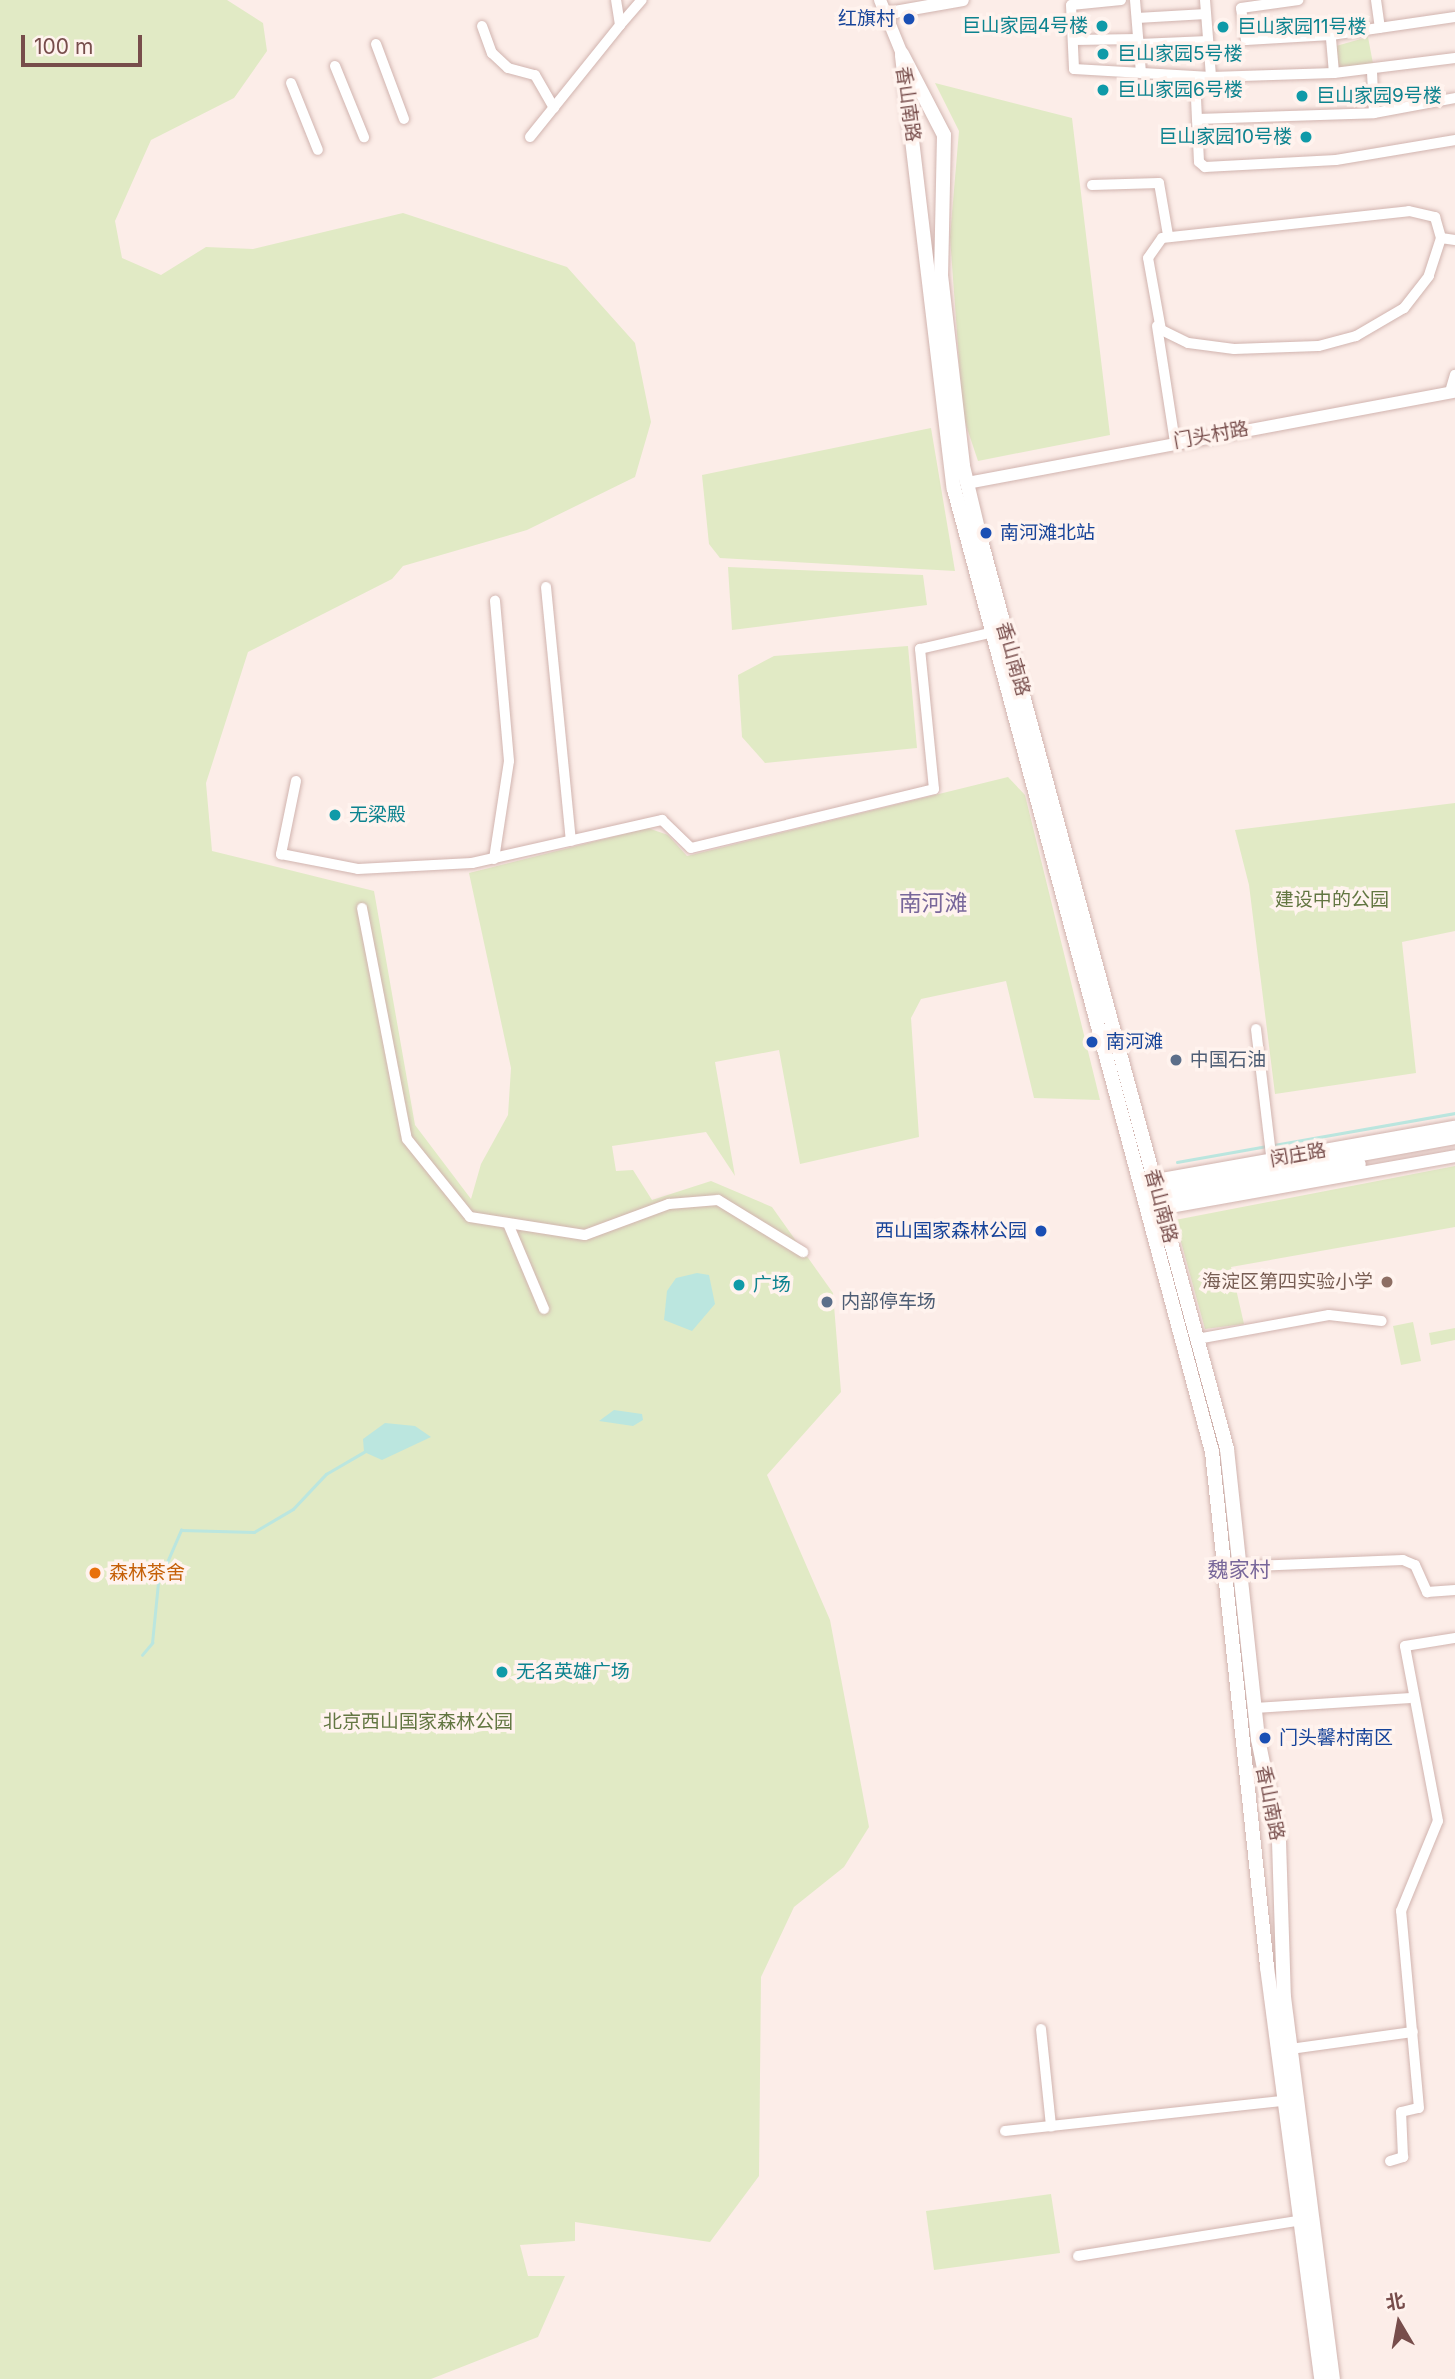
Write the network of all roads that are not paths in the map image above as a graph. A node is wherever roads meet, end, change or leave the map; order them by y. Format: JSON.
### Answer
{"nodes":[{"id":1,"x":615,"y":0,"type":"edge"},
{"id":2,"x":642,"y":0,"type":"edge"},
{"id":3,"x":880,"y":0,"type":"edge"},
{"id":4,"x":963,"y":0,"type":"edge"},
{"id":5,"x":1121,"y":0,"type":"edge"},
{"id":6,"x":1136,"y":0,"type":"edge"},
{"id":7,"x":1205,"y":0,"type":"edge"},
{"id":8,"x":1298,"y":0,"type":"edge"},
{"id":9,"x":1376,"y":0,"type":"edge"},
{"id":10,"x":1286,"y":1,"type":"edge"},
{"id":11,"x":890,"y":7,"type":"edge"},
{"id":12,"x":1206,"y":14,"type":"junction"},
{"id":13,"x":1455,"y":17,"type":"edge"},
{"id":14,"x":1137,"y":18,"type":"junction"},
{"id":15,"x":620,"y":25,"type":"junction"},
{"id":16,"x":482,"y":26,"type":"dead end"},
{"id":17,"x":1380,"y":28,"type":"junction"},
{"id":18,"x":1331,"y":36,"type":"junction"},
{"id":19,"x":1073,"y":40,"type":"junction"},
{"id":20,"x":1138,"y":41,"type":"junction"},
{"id":21,"x":1208,"y":41,"type":"junction"},
{"id":22,"x":376,"y":44,"type":"dead end"},
{"id":23,"x":902,"y":54,"type":"junction"},
{"id":24,"x":1455,"y":58,"type":"edge"},
{"id":25,"x":335,"y":66,"type":"dead end"},
{"id":26,"x":1372,"y":72,"type":"junction"},
{"id":27,"x":1141,"y":73,"type":"junction"},
{"id":28,"x":1334,"y":73,"type":"junction"},
{"id":29,"x":1195,"y":77,"type":"junction"},
{"id":30,"x":1211,"y":77,"type":"junction"},
{"id":31,"x":291,"y":83,"type":"dead end"},
{"id":32,"x":1455,"y":98,"type":"edge"},
{"id":33,"x":554,"y":108,"type":"junction"},
{"id":34,"x":1374,"y":113,"type":"junction"},
{"id":35,"x":404,"y":119,"type":"dead end"},
{"id":36,"x":1197,"y":119,"type":"junction"},
{"id":37,"x":364,"y":137,"type":"dead end"},
{"id":38,"x":530,"y":137,"type":"dead end"},
{"id":39,"x":1455,"y":140,"type":"edge"},
{"id":40,"x":318,"y":150,"type":"dead end"},
{"id":41,"x":1092,"y":185,"type":"dead end"},
{"id":42,"x":1168,"y":235,"type":"junction"},
{"id":43,"x":1441,"y":238,"type":"junction"},
{"id":44,"x":1455,"y":240,"type":"edge"},
{"id":45,"x":1156,"y":318,"type":"junction"},
{"id":46,"x":1455,"y":375,"type":"edge"},
{"id":47,"x":1452,"y":392,"type":"edge"},
{"id":48,"x":1175,"y":442,"type":"junction"},
{"id":49,"x":967,"y":483,"type":"junction"},
{"id":50,"x":546,"y":587,"type":"dead end"},
{"id":51,"x":495,"y":601,"type":"dead end"},
{"id":52,"x":990,"y":633,"type":"junction"},
{"id":53,"x":296,"y":781,"type":"dead end"},
{"id":54,"x":571,"y":841,"type":"junction"},
{"id":55,"x":494,"y":859,"type":"junction"},
{"id":56,"x":362,"y":908,"type":"dead end"},
{"id":57,"x":1256,"y":1029,"type":"dead end"},
{"id":58,"x":1455,"y":1127,"type":"edge"},
{"id":59,"x":1455,"y":1137,"type":"edge"},
{"id":60,"x":1455,"y":1147,"type":"edge"},
{"id":61,"x":1455,"y":1156,"type":"edge"},
{"id":62,"x":1272,"y":1165,"type":"junction"},
{"id":63,"x":1152,"y":1196,"type":"junction"},
{"id":64,"x":509,"y":1226,"type":"junction"},
{"id":65,"x":803,"y":1252,"type":"dead end"},
{"id":66,"x":544,"y":1309,"type":"dead end"},
{"id":67,"x":1382,"y":1321,"type":"dead end"},
{"id":68,"x":1197,"y":1339,"type":"junction"},
{"id":69,"x":1236,"y":1567,"type":"junction"},
{"id":70,"x":1455,"y":1590,"type":"edge"},
{"id":71,"x":1455,"y":1638,"type":"edge"},
{"id":72,"x":1410,"y":1698,"type":"junction"},
{"id":73,"x":1256,"y":1708,"type":"junction"},
{"id":74,"x":1041,"y":2029,"type":"dead end"},
{"id":75,"x":1413,"y":2032,"type":"junction"},
{"id":76,"x":1290,"y":2049,"type":"junction"},
{"id":77,"x":1283,"y":2101,"type":"junction"},
{"id":78,"x":1051,"y":2126,"type":"junction"},
{"id":79,"x":1005,"y":2131,"type":"dead end"},
{"id":80,"x":1390,"y":2161,"type":"dead end"},
{"id":81,"x":1297,"y":2221,"type":"junction"},
{"id":82,"x":1078,"y":2256,"type":"dead end"},
{"id":83,"x":1321,"y":2379,"type":"edge"},
{"id":84,"x":1333,"y":2379,"type":"edge"}],
"edges":[{"from":1,"to":15,"type":"street"},
{"from":2,"to":15,"type":"street"},
{"from":3,"to":11,"type":"street","name":"香山南路"},
{"from":4,"to":11,"type":"street"},
{"from":5,"to":19,"type":"street"},
{"from":6,"to":14,"type":"street"},
{"from":7,"to":12,"type":"street"},
{"from":8,"to":10,"type":"street"},
{"from":9,"to":17,"type":"street"},
{"from":10,"to":18,"type":"street"},
{"from":11,"to":23,"type":"street","name":"香山南路"},
{"from":12,"to":14,"type":"street"},
{"from":12,"to":21,"type":"street"},
{"from":13,"to":17,"type":"street"},
{"from":14,"to":20,"type":"street"},
{"from":15,"to":33,"type":"street"},
{"from":16,"to":33,"type":"street"},
{"from":17,"to":18,"type":"street"},
{"from":18,"to":28,"type":"street"},
{"from":19,"to":20,"type":"street"},
{"from":19,"to":27,"type":"street"},
{"from":20,"to":21,"type":"street"},
{"from":20,"to":27,"type":"street"},
{"from":21,"to":30,"type":"street"},
{"from":22,"to":35,"type":"street"},
{"from":23,"to":49,"type":"main road","name":"香山南路"},
{"from":23,"to":52,"type":"main road","name":"香山南路"},
{"from":24,"to":26,"type":"street"},
{"from":25,"to":37,"type":"street"},
{"from":26,"to":28,"type":"street"},
{"from":26,"to":34,"type":"street"},
{"from":27,"to":29,"type":"street"},
{"from":28,"to":30,"type":"street"},
{"from":29,"to":30,"type":"street"},
{"from":29,"to":36,"type":"street"},
{"from":31,"to":40,"type":"street"},
{"from":32,"to":34,"type":"street"},
{"from":33,"to":38,"type":"street"},
{"from":34,"to":36,"type":"street"},
{"from":36,"to":39,"type":"street"},
{"from":41,"to":42,"type":"street"},
{"from":42,"to":43,"type":"street"},
{"from":42,"to":45,"type":"street"},
{"from":43,"to":44,"type":"street"},
{"from":43,"to":45,"type":"street"},
{"from":45,"to":48,"type":"street"},
{"from":46,"to":47,"type":"street"},
{"from":47,"to":48,"type":"street","name":"门头村路"},
{"from":48,"to":49,"type":"street","name":"门头村路"},
{"from":49,"to":63,"type":"main road","name":"香山南路"},
{"from":50,"to":54,"type":"street"},
{"from":51,"to":55,"type":"street"},
{"from":52,"to":54,"type":"street"},
{"from":52,"to":63,"type":"main road","name":"香山南路"},
{"from":53,"to":55,"type":"street"},
{"from":54,"to":55,"type":"street"},
{"from":56,"to":64,"type":"street"},
{"from":57,"to":62,"type":"street"},
{"from":58,"to":62,"type":"street","name":"闵庄路"},
{"from":59,"to":62,"type":"main road","name":"闵庄路"},
{"from":60,"to":63,"type":"main road","name":"闵庄路"},
{"from":61,"to":63,"type":"street","name":"闵庄路"},
{"from":62,"to":63,"type":"main road","name":"闵庄路"},
{"from":63,"to":68,"type":"main road","name":"香山南路"},
{"from":63,"to":69,"type":"main road","name":"香山南路"},
{"from":64,"to":65,"type":"street"},
{"from":64,"to":66,"type":"street"},
{"from":67,"to":68,"type":"street"},
{"from":68,"to":69,"type":"main road","name":"香山南路"},
{"from":69,"to":70,"type":"street"},
{"from":69,"to":73,"type":"main road","name":"香山南路"},
{"from":69,"to":77,"type":"main road","name":"香山南路"},
{"from":71,"to":72,"type":"street"},
{"from":72,"to":73,"type":"street"},
{"from":72,"to":75,"type":"street"},
{"from":73,"to":76,"type":"main road","name":"香山南路"},
{"from":74,"to":78,"type":"street"},
{"from":75,"to":76,"type":"street"},
{"from":75,"to":80,"type":"street"},
{"from":76,"to":84,"type":"main road","name":"香山南路"},
{"from":77,"to":78,"type":"street"},
{"from":77,"to":81,"type":"main road","name":"香山南路"},
{"from":78,"to":79,"type":"street"},
{"from":81,"to":82,"type":"street"},
{"from":81,"to":83,"type":"main road","name":"香山南路"}]}
